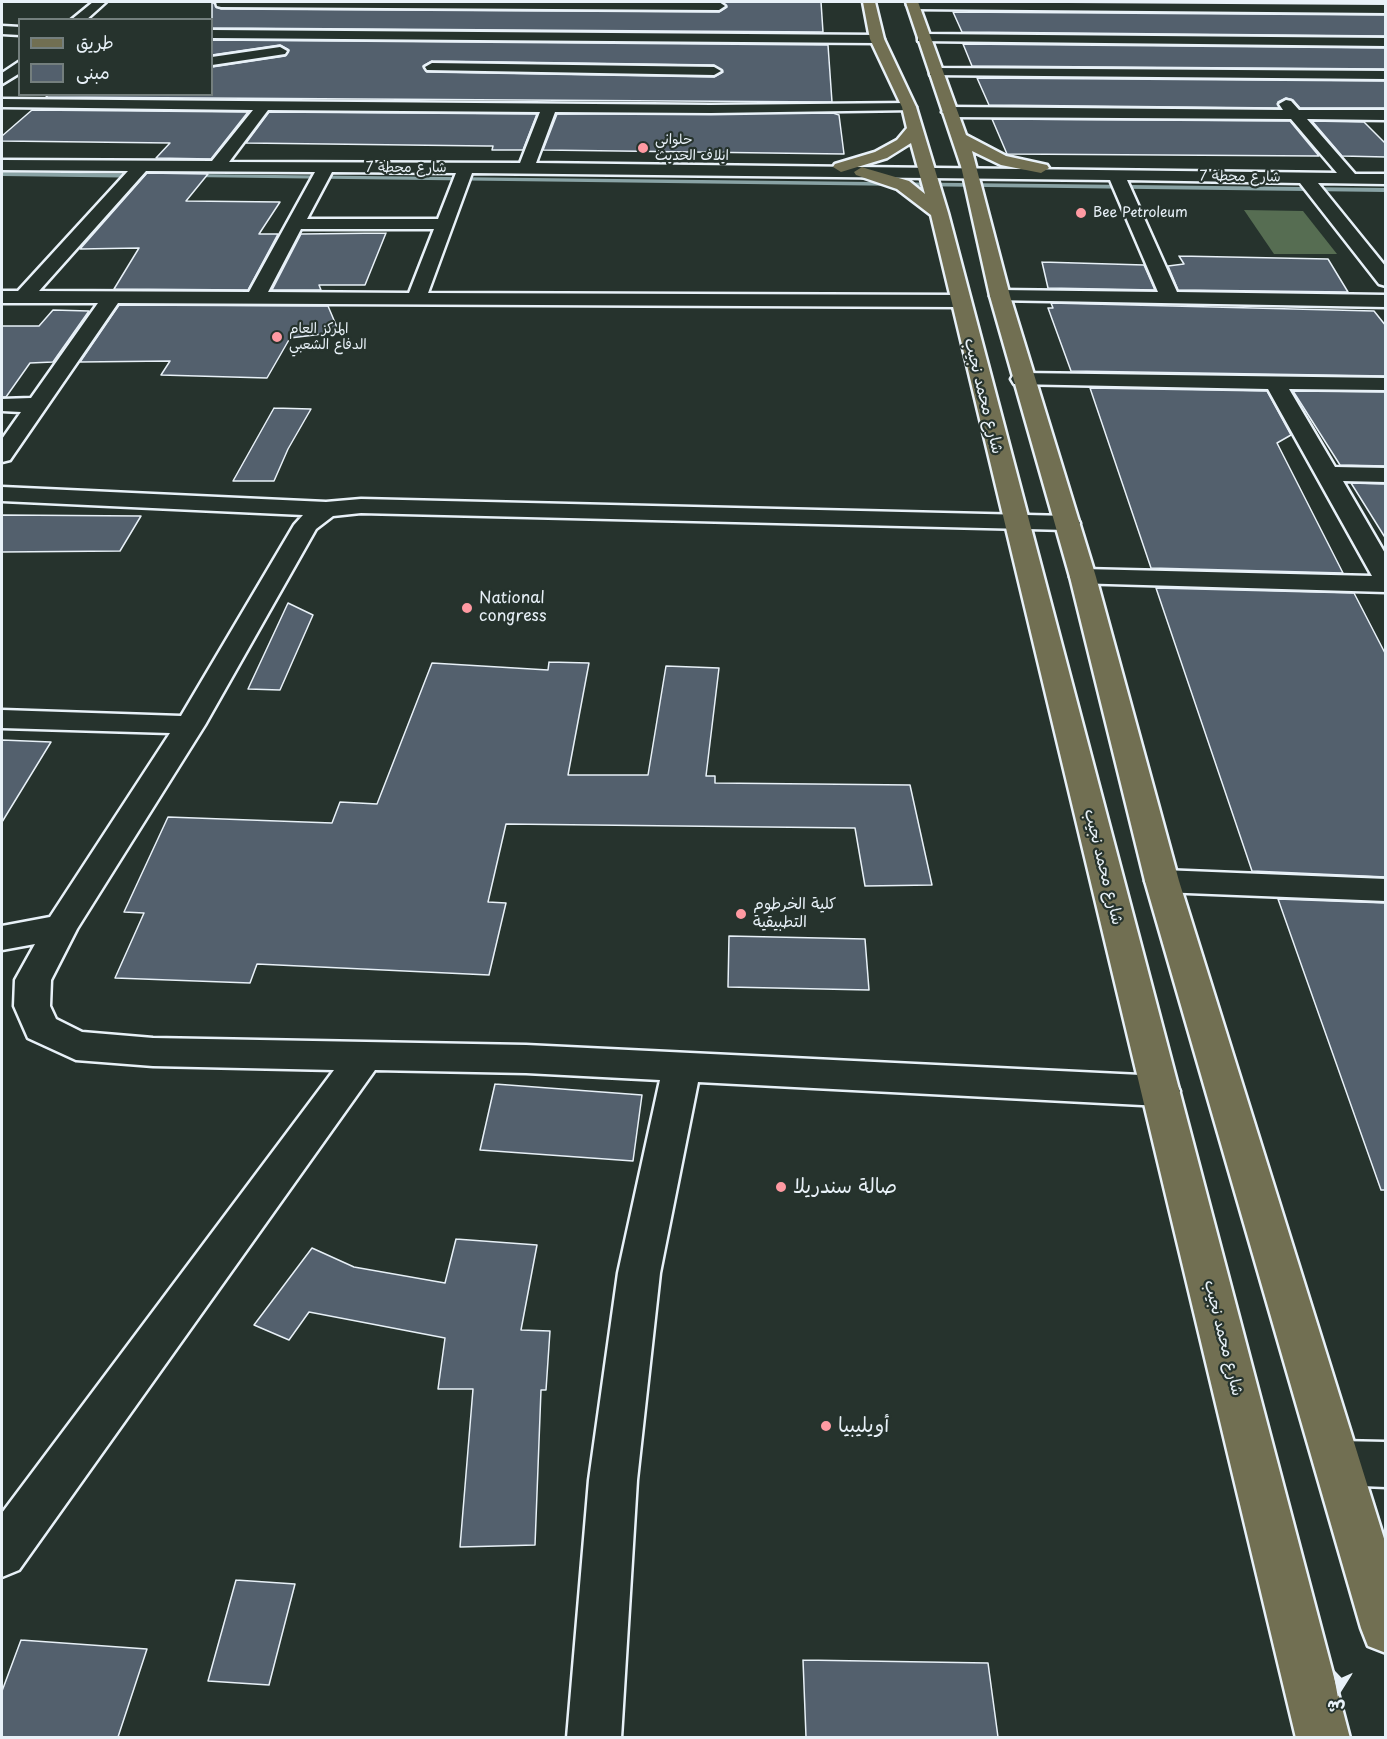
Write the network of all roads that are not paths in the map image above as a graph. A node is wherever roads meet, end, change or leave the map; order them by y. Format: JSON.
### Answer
{"nodes":[{"id":1,"x":100,"y":2,"type":"edge"},
{"id":2,"x":870,"y":2,"type":"edge"},
{"id":3,"x":912,"y":3,"type":"edge"},
{"id":4,"x":1198,"y":4,"type":"edge"},
{"id":5,"x":218,"y":5,"type":"edge"},
{"id":6,"x":1386,"y":9,"type":"edge"},
{"id":7,"x":461,"y":16,"type":"edge"},
{"id":8,"x":80,"y":18,"type":"edge"},
{"id":9,"x":2,"y":30,"type":"edge"},
{"id":10,"x":18,"y":31,"type":"edge"},
{"id":11,"x":213,"y":34,"type":"edge"},
{"id":12,"x":357,"y":34,"type":"junction"},
{"id":13,"x":717,"y":34,"type":"edge"},
{"id":14,"x":923,"y":38,"type":"junction"},
{"id":15,"x":877,"y":39,"type":"junction"},
{"id":16,"x":1230,"y":40,"type":"junction"},
{"id":17,"x":1386,"y":42,"type":"edge"},
{"id":18,"x":213,"y":61,"type":"edge"},
{"id":19,"x":2,"y":65,"type":"edge"},
{"id":20,"x":18,"y":65,"type":"edge"},
{"id":21,"x":18,"y":67,"type":"edge"},
{"id":22,"x":935,"y":72,"type":"junction"},
{"id":23,"x":1259,"y":74,"type":"junction"},
{"id":24,"x":1386,"y":75,"type":"edge"},
{"id":25,"x":2,"y":80,"type":"edge"},
{"id":26,"x":133,"y":99,"type":"edge"},
{"id":27,"x":2,"y":103,"type":"edge"},
{"id":28,"x":264,"y":105,"type":"junction"},
{"id":29,"x":549,"y":107,"type":"junction"},
{"id":30,"x":909,"y":107,"type":"junction"},
{"id":31,"x":711,"y":110,"type":"junction"},
{"id":32,"x":950,"y":112,"type":"junction"},
{"id":33,"x":1295,"y":114,"type":"junction"},
{"id":34,"x":1386,"y":115,"type":"edge"},
{"id":35,"x":914,"y":129,"type":"junction"},
{"id":36,"x":958,"y":137,"type":"junction"},
{"id":37,"x":2,"y":165,"type":"edge"},
{"id":38,"x":141,"y":166,"type":"junction"},
{"id":39,"x":217,"y":166,"type":"junction"},
{"id":40,"x":326,"y":167,"type":"junction"},
{"id":41,"x":466,"y":168,"type":"junction"},
{"id":42,"x":839,"y":168,"type":"junction"},
{"id":43,"x":526,"y":169,"type":"junction"},
{"id":44,"x":810,"y":170,"type":"junction"},
{"id":45,"x":926,"y":170,"type":"junction"},
{"id":46,"x":970,"y":170,"type":"junction"},
{"id":47,"x":1036,"y":170,"type":"junction"},
{"id":48,"x":862,"y":172,"type":"junction"},
{"id":49,"x":1116,"y":174,"type":"junction"},
{"id":50,"x":1305,"y":178,"type":"junction"},
{"id":51,"x":1351,"y":179,"type":"junction"},
{"id":52,"x":1386,"y":179,"type":"edge"},
{"id":53,"x":939,"y":213,"type":"junction"},
{"id":54,"x":981,"y":214,"type":"junction"},
{"id":55,"x":295,"y":224,"type":"junction"},
{"id":56,"x":446,"y":224,"type":"junction"},
{"id":57,"x":1386,"y":280,"type":"edge"},
{"id":58,"x":1000,"y":296,"type":"junction"},
{"id":59,"x":2,"y":297,"type":"edge"},
{"id":60,"x":23,"y":297,"type":"junction"},
{"id":61,"x":112,"y":298,"type":"junction"},
{"id":62,"x":255,"y":298,"type":"junction"},
{"id":63,"x":1170,"y":298,"type":"junction"},
{"id":64,"x":416,"y":299,"type":"junction"},
{"id":65,"x":959,"y":301,"type":"junction"},
{"id":66,"x":1386,"y":301,"type":"edge"},
{"id":67,"x":1022,"y":379,"type":"junction"},
{"id":68,"x":1275,"y":383,"type":"junction"},
{"id":69,"x":1386,"y":384,"type":"edge"},
{"id":70,"x":2,"y":405,"type":"edge"},
{"id":71,"x":37,"y":405,"type":"junction"},
{"id":72,"x":2,"y":455,"type":"edge"},
{"id":73,"x":1326,"y":474,"type":"junction"},
{"id":74,"x":1386,"y":475,"type":"edge"},
{"id":75,"x":2,"y":494,"type":"edge"},
{"id":76,"x":326,"y":509,"type":"junction"},
{"id":77,"x":1015,"y":522,"type":"junction"},
{"id":78,"x":1068,"y":523,"type":"junction"},
{"id":79,"x":1083,"y":577,"type":"junction"},
{"id":80,"x":1386,"y":578,"type":"edge"},
{"id":81,"x":1386,"y":584,"type":"edge"},
{"id":82,"x":2,"y":719,"type":"edge"},
{"id":83,"x":190,"y":725,"type":"junction"},
{"id":84,"x":1162,"y":881,"type":"junction"},
{"id":85,"x":1386,"y":890,"type":"edge"},
{"id":86,"x":61,"y":927,"type":"junction"},
{"id":87,"x":2,"y":938,"type":"edge"},
{"id":88,"x":366,"y":1054,"type":"junction"},
{"id":89,"x":682,"y":1066,"type":"junction"},
{"id":90,"x":1161,"y":1091,"type":"junction"},
{"id":91,"x":1338,"y":1463,"type":"junction"},
{"id":92,"x":1386,"y":1465,"type":"edge"},
{"id":93,"x":2,"y":1553,"type":"edge"},
{"id":94,"x":1386,"y":1628,"type":"edge"},
{"id":95,"x":594,"y":1737,"type":"edge"},
{"id":96,"x":1323,"y":1737,"type":"edge"}],
"edges":[{"from":1,"to":8,"type":"street"},
{"from":2,"to":15,"type":"main road","name":"شارع محمد نجيب"},
{"from":3,"to":4,"type":"street"},
{"from":3,"to":14,"type":"main road"},
{"from":4,"to":6,"type":"street"},
{"from":4,"to":16,"type":"street"},
{"from":5,"to":7,"type":"street"},
{"from":7,"to":12,"type":"street"},
{"from":7,"to":13,"type":"street"},
{"from":7,"to":13,"type":"street"},
{"from":7,"to":13,"type":"street"},
{"from":9,"to":10,"type":"street"},
{"from":11,"to":12,"type":"street"},
{"from":12,"to":18,"type":"street"},
{"from":13,"to":15,"type":"street"},
{"from":13,"to":31,"type":"street"},
{"from":14,"to":16,"type":"street"},
{"from":14,"to":22,"type":"main road"},
{"from":15,"to":30,"type":"main road","name":"شارع محمد نجيب"},
{"from":16,"to":17,"type":"street"},
{"from":16,"to":23,"type":"street"},
{"from":19,"to":20,"type":"street"},
{"from":21,"to":25,"type":"street"},
{"from":22,"to":23,"type":"street"},
{"from":22,"to":32,"type":"main road"},
{"from":23,"to":24,"type":"street"},
{"from":23,"to":33,"type":"street"},
{"from":26,"to":27,"type":"street"},
{"from":26,"to":28,"type":"street"},
{"from":28,"to":29,"type":"street"},
{"from":28,"to":39,"type":"street"},
{"from":29,"to":31,"type":"street"},
{"from":29,"to":43,"type":"street"},
{"from":30,"to":31,"type":"street"},
{"from":30,"to":35,"type":"main road","name":"شارع محمد نجيب"},
{"from":32,"to":33,"type":"street"},
{"from":32,"to":36,"type":"main road"},
{"from":33,"to":34,"type":"street"},
{"from":33,"to":51,"type":"street"},
{"from":35,"to":42,"type":"main road"},
{"from":35,"to":45,"type":"main road","name":"شارع محمد نجيب"},
{"from":36,"to":46,"type":"main road"},
{"from":36,"to":47,"type":"main road"},
{"from":37,"to":38,"type":"street","name":"شارع محطة 7"},
{"from":38,"to":39,"type":"street","name":"شارع محطة 7"},
{"from":38,"to":60,"type":"street"},
{"from":39,"to":40,"type":"street","name":"شارع محطة 7"},
{"from":40,"to":41,"type":"street","name":"شارع محطة 7"},
{"from":40,"to":55,"type":"street"},
{"from":41,"to":43,"type":"street","name":"شارع محطة 7"},
{"from":41,"to":56,"type":"street"},
{"from":42,"to":44,"type":"street","name":"شارع محطة 7"},
{"from":42,"to":45,"type":"street","name":"شارع محطة 7"},
{"from":43,"to":44,"type":"street","name":"شارع محطة 7"},
{"from":44,"to":48,"type":"street","name":"شارع محطة 7"},
{"from":45,"to":46,"type":"street","name":"شارع محطة 7"},
{"from":45,"to":48,"type":"street","name":"شارع محطة 7"},
{"from":45,"to":53,"type":"main road","name":"شارع محمد نجيب"},
{"from":46,"to":47,"type":"street","name":"شارع محطة 7"},
{"from":46,"to":54,"type":"main road"},
{"from":47,"to":49,"type":"street","name":"شارع محطة 7"},
{"from":47,"to":54,"type":"main road"},
{"from":48,"to":53,"type":"main road"},
{"from":49,"to":50,"type":"street","name":"شارع محطة 7"},
{"from":49,"to":63,"type":"street"},
{"from":50,"to":51,"type":"street","name":"شارع محطة 7"},
{"from":50,"to":57,"type":"street"},
{"from":51,"to":52,"type":"street","name":"شارع محطة 7"},
{"from":53,"to":65,"type":"main road","name":"شارع محمد نجيب"},
{"from":54,"to":58,"type":"main road"},
{"from":55,"to":56,"type":"street"},
{"from":55,"to":62,"type":"street"},
{"from":56,"to":64,"type":"street"},
{"from":58,"to":63,"type":"street"},
{"from":58,"to":67,"type":"main road"},
{"from":59,"to":60,"type":"street"},
{"from":60,"to":61,"type":"street"},
{"from":61,"to":62,"type":"street"},
{"from":61,"to":71,"type":"street"},
{"from":62,"to":64,"type":"street"},
{"from":63,"to":66,"type":"street"},
{"from":64,"to":65,"type":"street"},
{"from":65,"to":77,"type":"main road","name":"شارع محمد نجيب"},
{"from":67,"to":68,"type":"street"},
{"from":67,"to":78,"type":"main road"},
{"from":68,"to":69,"type":"street"},
{"from":68,"to":73,"type":"street"},
{"from":70,"to":71,"type":"street"},
{"from":71,"to":72,"type":"street"},
{"from":73,"to":74,"type":"street"},
{"from":73,"to":80,"type":"street"},
{"from":75,"to":76,"type":"street"},
{"from":76,"to":77,"type":"street"},
{"from":76,"to":83,"type":"street"},
{"from":77,"to":78,"type":"street"},
{"from":77,"to":90,"type":"main road","name":"شارع محمد نجيب"},
{"from":78,"to":79,"type":"main road"},
{"from":79,"to":81,"type":"street"},
{"from":79,"to":84,"type":"main road"},
{"from":82,"to":83,"type":"street"},
{"from":83,"to":86,"type":"street"},
{"from":84,"to":85,"type":"street"},
{"from":84,"to":91,"type":"main road"},
{"from":86,"to":87,"type":"street"},
{"from":86,"to":88,"type":"street"},
{"from":88,"to":89,"type":"street"},
{"from":88,"to":93,"type":"street"},
{"from":89,"to":90,"type":"street"},
{"from":89,"to":95,"type":"street"},
{"from":90,"to":96,"type":"main road","name":"شارع محمد نجيب"},
{"from":91,"to":92,"type":"street"},
{"from":91,"to":94,"type":"main road"}]}
